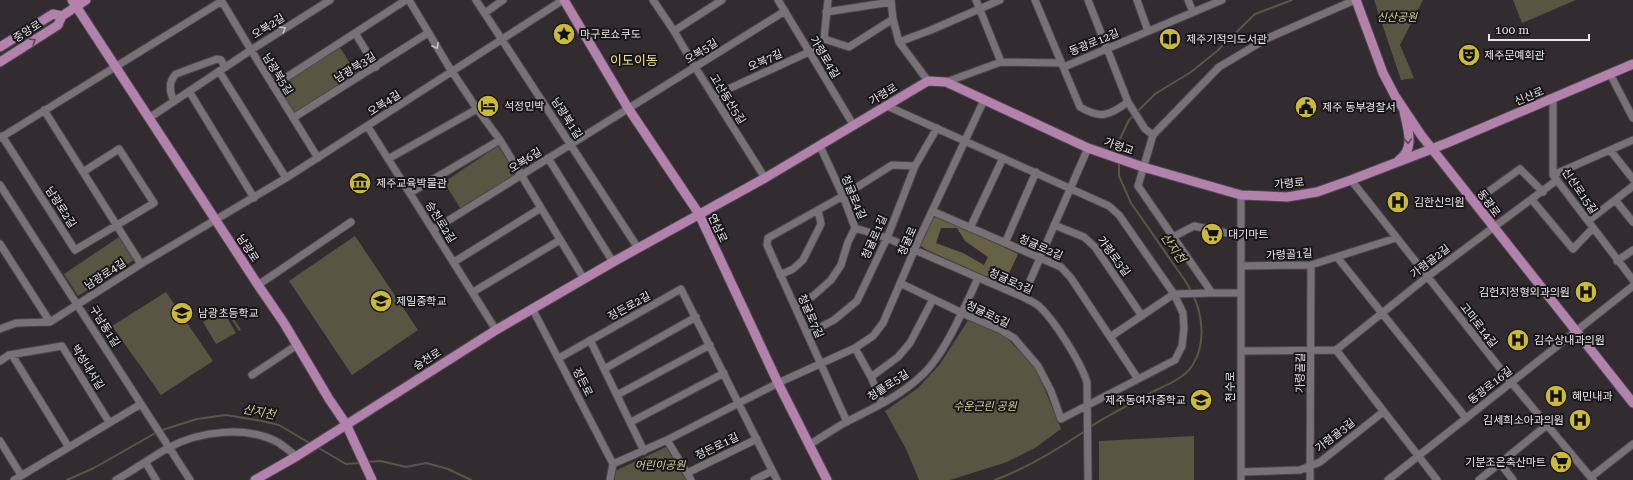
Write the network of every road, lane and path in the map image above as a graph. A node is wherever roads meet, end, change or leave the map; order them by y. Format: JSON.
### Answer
{"nodes":[{"id":1,"x":86,"y":0,"type":"edge"},
{"id":2,"x":222,"y":0,"type":"edge"},
{"id":3,"x":330,"y":0,"type":"edge"},
{"id":4,"x":408,"y":0,"type":"edge"},
{"id":5,"x":476,"y":0,"type":"edge"},
{"id":6,"x":503,"y":0,"type":"edge"},
{"id":7,"x":564,"y":0,"type":"edge"},
{"id":8,"x":653,"y":0,"type":"edge"},
{"id":9,"x":722,"y":0,"type":"edge"},
{"id":10,"x":778,"y":0,"type":"edge"},
{"id":11,"x":828,"y":0,"type":"edge"},
{"id":12,"x":976,"y":0,"type":"edge"},
{"id":13,"x":1000,"y":0,"type":"edge"},
{"id":14,"x":1035,"y":0,"type":"edge"},
{"id":15,"x":1088,"y":0,"type":"edge"},
{"id":16,"x":1137,"y":0,"type":"edge"},
{"id":17,"x":1188,"y":0,"type":"edge"},
{"id":18,"x":1222,"y":0,"type":"edge"},
{"id":19,"x":1355,"y":0,"type":"edge"},
{"id":20,"x":891,"y":1,"type":"edge"},
{"id":21,"x":74,"y":3,"type":"edge"},
{"id":22,"x":980,"y":8,"type":"junction"},
{"id":23,"x":785,"y":11,"type":"junction"},
{"id":24,"x":826,"y":12,"type":"junction"},
{"id":25,"x":1193,"y":12,"type":"junction"},
{"id":26,"x":485,"y":13,"type":"junction"},
{"id":27,"x":62,"y":16,"type":"junction"},
{"id":28,"x":893,"y":19,"type":"junction"},
{"id":29,"x":674,"y":30,"type":"junction"},
{"id":30,"x":1148,"y":32,"type":"junction"},
{"id":31,"x":355,"y":33,"type":"junction"},
{"id":32,"x":428,"y":33,"type":"junction"},
{"id":33,"x":503,"y":40,"type":"junction"},
{"id":34,"x":824,"y":40,"type":"junction"},
{"id":35,"x":899,"y":42,"type":"junction"},
{"id":36,"x":0,"y":47,"type":"edge"},
{"id":37,"x":1108,"y":49,"type":"junction"},
{"id":38,"x":250,"y":50,"type":"junction"},
{"id":39,"x":809,"y":52,"type":"junction"},
{"id":40,"x":0,"y":62,"type":"edge"},
{"id":41,"x":1001,"y":62,"type":"junction"},
{"id":42,"x":1633,"y":64,"type":"edge"},
{"id":43,"x":116,"y":65,"type":"junction"},
{"id":44,"x":1062,"y":65,"type":"junction"},
{"id":45,"x":376,"y":66,"type":"junction"},
{"id":46,"x":695,"y":67,"type":"junction"},
{"id":47,"x":222,"y":69,"type":"junction"},
{"id":48,"x":452,"y":72,"type":"junction"},
{"id":49,"x":1610,"y":74,"type":"junction"},
{"id":50,"x":928,"y":81,"type":"junction"},
{"id":51,"x":946,"y":82,"type":"junction"},
{"id":52,"x":273,"y":86,"type":"junction"},
{"id":53,"x":189,"y":91,"type":"junction"},
{"id":54,"x":713,"y":96,"type":"junction"},
{"id":55,"x":1553,"y":99,"type":"junction"},
{"id":56,"x":174,"y":100,"type":"junction"},
{"id":57,"x":984,"y":100,"type":"junction"},
{"id":58,"x":1128,"y":102,"type":"junction"},
{"id":59,"x":887,"y":106,"type":"junction"},
{"id":60,"x":628,"y":108,"type":"junction"},
{"id":61,"x":1403,"y":108,"type":"junction"},
{"id":62,"x":477,"y":109,"type":"junction"},
{"id":63,"x":44,"y":110,"type":"junction"},
{"id":64,"x":149,"y":118,"type":"junction"},
{"id":65,"x":293,"y":118,"type":"junction"},
{"id":66,"x":1633,"y":118,"type":"edge"},
{"id":67,"x":854,"y":126,"type":"junction"},
{"id":68,"x":368,"y":127,"type":"junction"},
{"id":69,"x":938,"y":128,"type":"junction"},
{"id":70,"x":1153,"y":135,"type":"junction"},
{"id":71,"x":1,"y":137,"type":"edge"},
{"id":72,"x":500,"y":140,"type":"junction"},
{"id":73,"x":1633,"y":140,"type":"edge"},
{"id":74,"x":965,"y":141,"type":"junction"},
{"id":75,"x":570,"y":144,"type":"junction"},
{"id":76,"x":820,"y":146,"type":"junction"},
{"id":77,"x":1088,"y":148,"type":"junction"},
{"id":78,"x":1433,"y":149,"type":"junction"},
{"id":79,"x":1610,"y":150,"type":"junction"},
{"id":80,"x":318,"y":158,"type":"junction"},
{"id":81,"x":548,"y":158,"type":"junction"},
{"id":82,"x":1003,"y":158,"type":"junction"},
{"id":83,"x":388,"y":159,"type":"junction"},
{"id":84,"x":1391,"y":165,"type":"junction"},
{"id":85,"x":915,"y":166,"type":"junction"},
{"id":86,"x":1143,"y":167,"type":"junction"},
{"id":87,"x":83,"y":172,"type":"junction"},
{"id":88,"x":1036,"y":172,"type":"junction"},
{"id":89,"x":521,"y":175,"type":"junction"},
{"id":90,"x":286,"y":178,"type":"junction"},
{"id":91,"x":765,"y":178,"type":"junction"},
{"id":92,"x":1555,"y":178,"type":"junction"},
{"id":93,"x":1633,"y":179,"type":"edge"},
{"id":94,"x":1351,"y":180,"type":"junction"},
{"id":95,"x":0,"y":185,"type":"edge"},
{"id":96,"x":1633,"y":186,"type":"edge"},
{"id":97,"x":1071,"y":188,"type":"junction"},
{"id":98,"x":1543,"y":192,"type":"junction"},
{"id":99,"x":410,"y":193,"type":"junction"},
{"id":100,"x":1241,"y":195,"type":"junction"},
{"id":101,"x":843,"y":196,"type":"junction"},
{"id":102,"x":254,"y":198,"type":"junction"},
{"id":103,"x":1532,"y":200,"type":"junction"},
{"id":104,"x":1616,"y":201,"type":"junction"},
{"id":105,"x":1474,"y":202,"type":"junction"},
{"id":106,"x":541,"y":208,"type":"junction"},
{"id":107,"x":818,"y":210,"type":"junction"},
{"id":108,"x":932,"y":212,"type":"junction"},
{"id":109,"x":698,"y":214,"type":"junction"},
{"id":110,"x":216,"y":221,"type":"junction"},
{"id":111,"x":1588,"y":221,"type":"junction"},
{"id":112,"x":351,"y":222,"type":"dead end"},
{"id":113,"x":1633,"y":222,"type":"edge"},
{"id":114,"x":1054,"y":225,"type":"junction"},
{"id":115,"x":116,"y":226,"type":"junction"},
{"id":116,"x":1493,"y":227,"type":"junction"},
{"id":117,"x":855,"y":228,"type":"junction"},
{"id":118,"x":970,"y":228,"type":"junction"},
{"id":119,"x":1593,"y":228,"type":"junction"},
{"id":120,"x":434,"y":230,"type":"junction"},
{"id":121,"x":1241,"y":236,"type":"junction"},
{"id":122,"x":1173,"y":237,"type":"junction"},
{"id":123,"x":887,"y":238,"type":"junction"},
{"id":124,"x":1396,"y":238,"type":"junction"},
{"id":125,"x":560,"y":240,"type":"junction"},
{"id":126,"x":1005,"y":243,"type":"junction"},
{"id":127,"x":0,"y":244,"type":"edge"},
{"id":128,"x":638,"y":248,"type":"junction"},
{"id":129,"x":1633,"y":250,"type":"edge"},
{"id":130,"x":914,"y":251,"type":"junction"},
{"id":131,"x":1336,"y":257,"type":"junction"},
{"id":132,"x":1040,"y":258,"type":"junction"},
{"id":133,"x":1617,"y":261,"type":"junction"},
{"id":134,"x":454,"y":262,"type":"junction"},
{"id":135,"x":613,"y":262,"type":"junction"},
{"id":136,"x":141,"y":264,"type":"junction"},
{"id":137,"x":1311,"y":265,"type":"junction"},
{"id":138,"x":1241,"y":266,"type":"junction"},
{"id":139,"x":780,"y":275,"type":"junction"},
{"id":140,"x":1427,"y":277,"type":"junction"},
{"id":141,"x":978,"y":278,"type":"junction"},
{"id":142,"x":584,"y":279,"type":"junction"},
{"id":143,"x":1633,"y":280,"type":"edge"},
{"id":144,"x":900,"y":284,"type":"junction"},
{"id":145,"x":258,"y":285,"type":"junction"},
{"id":146,"x":1633,"y":286,"type":"edge"},
{"id":147,"x":473,"y":292,"type":"junction"},
{"id":148,"x":1212,"y":293,"type":"junction"},
{"id":149,"x":1241,"y":293,"type":"junction"},
{"id":150,"x":1174,"y":294,"type":"junction"},
{"id":151,"x":1023,"y":296,"type":"junction"},
{"id":152,"x":933,"y":299,"type":"junction"},
{"id":153,"x":78,"y":305,"type":"junction"},
{"id":154,"x":794,"y":305,"type":"junction"},
{"id":155,"x":533,"y":310,"type":"junction"},
{"id":156,"x":962,"y":313,"type":"junction"},
{"id":157,"x":1382,"y":313,"type":"junction"},
{"id":158,"x":1142,"y":316,"type":"junction"},
{"id":159,"x":696,"y":317,"type":"junction"},
{"id":160,"x":50,"y":322,"type":"junction"},
{"id":161,"x":0,"y":329,"type":"edge"},
{"id":162,"x":496,"y":330,"type":"junction"},
{"id":163,"x":1576,"y":331,"type":"junction"},
{"id":164,"x":807,"y":334,"type":"junction"},
{"id":165,"x":1110,"y":337,"type":"junction"},
{"id":166,"x":590,"y":340,"type":"junction"},
{"id":167,"x":298,"y":345,"type":"junction"},
{"id":168,"x":710,"y":345,"type":"junction"},
{"id":169,"x":855,"y":348,"type":"junction"},
{"id":170,"x":1311,"y":350,"type":"junction"},
{"id":171,"x":1336,"y":350,"type":"junction"},
{"id":172,"x":1241,"y":351,"type":"junction"},
{"id":173,"x":12,"y":355,"type":"junction"},
{"id":174,"x":559,"y":358,"type":"junction"},
{"id":175,"x":0,"y":361,"type":"edge"},
{"id":176,"x":821,"y":365,"type":"junction"},
{"id":177,"x":604,"y":369,"type":"junction"},
{"id":178,"x":724,"y":373,"type":"junction"},
{"id":179,"x":252,"y":375,"type":"dead end"},
{"id":180,"x":871,"y":377,"type":"junction"},
{"id":181,"x":1138,"y":379,"type":"junction"},
{"id":182,"x":1511,"y":382,"type":"junction"},
{"id":183,"x":778,"y":383,"type":"junction"},
{"id":184,"x":617,"y":395,"type":"junction"},
{"id":185,"x":739,"y":403,"type":"junction"},
{"id":186,"x":882,"y":403,"type":"junction"},
{"id":187,"x":1633,"y":403,"type":"edge"},
{"id":188,"x":141,"y":404,"type":"junction"},
{"id":189,"x":1087,"y":405,"type":"junction"},
{"id":190,"x":1383,"y":412,"type":"junction"},
{"id":191,"x":1466,"y":418,"type":"junction"},
{"id":192,"x":109,"y":422,"type":"junction"},
{"id":193,"x":631,"y":422,"type":"junction"},
{"id":194,"x":847,"y":422,"type":"junction"},
{"id":195,"x":346,"y":424,"type":"junction"},
{"id":196,"x":1547,"y":425,"type":"junction"},
{"id":197,"x":757,"y":439,"type":"junction"},
{"id":198,"x":667,"y":440,"type":"junction"},
{"id":199,"x":0,"y":441,"type":"edge"},
{"id":200,"x":1633,"y":444,"type":"edge"},
{"id":201,"x":809,"y":445,"type":"junction"},
{"id":202,"x":68,"y":446,"type":"junction"},
{"id":203,"x":168,"y":448,"type":"junction"},
{"id":204,"x":644,"y":451,"type":"junction"},
{"id":205,"x":297,"y":456,"type":"junction"},
{"id":206,"x":1418,"y":456,"type":"junction"},
{"id":207,"x":146,"y":463,"type":"junction"},
{"id":208,"x":1500,"y":463,"type":"junction"},
{"id":209,"x":612,"y":464,"type":"junction"},
{"id":210,"x":1309,"y":467,"type":"junction"},
{"id":211,"x":772,"y":471,"type":"junction"},
{"id":212,"x":1241,"y":472,"type":"junction"},
{"id":213,"x":687,"y":473,"type":"junction"},
{"id":214,"x":21,"y":476,"type":"junction"},
{"id":215,"x":1592,"y":478,"type":"edge"},
{"id":216,"x":14,"y":480,"type":"edge"},
{"id":217,"x":116,"y":480,"type":"edge"},
{"id":218,"x":156,"y":480,"type":"edge"},
{"id":219,"x":190,"y":480,"type":"edge"},
{"id":220,"x":255,"y":480,"type":"edge"},
{"id":221,"x":372,"y":480,"type":"edge"},
{"id":222,"x":610,"y":480,"type":"edge"},
{"id":223,"x":691,"y":480,"type":"edge"},
{"id":224,"x":754,"y":480,"type":"edge"},
{"id":225,"x":777,"y":480,"type":"edge"},
{"id":226,"x":827,"y":480,"type":"edge"},
{"id":227,"x":1088,"y":480,"type":"edge"},
{"id":228,"x":1241,"y":480,"type":"edge"},
{"id":229,"x":1310,"y":480,"type":"edge"},
{"id":230,"x":1388,"y":480,"type":"edge"},
{"id":231,"x":1437,"y":480,"type":"edge"},
{"id":232,"x":1479,"y":480,"type":"edge"},
{"id":233,"x":1513,"y":480,"type":"edge"}],
"edges":[{"from":1,"to":21,"type":"main road","name":"중앙로"},
{"from":2,"to":38,"type":"street","name":"남광북5길"},
{"from":2,"to":43,"type":"street"},
{"from":38,"to":3,"type":"street","name":"오복2길","one_way":true},
{"from":4,"to":31,"type":"street"},
{"from":4,"to":32,"type":"street"},
{"from":5,"to":26,"type":"street","name":"남광북1길"},
{"from":6,"to":26,"type":"street"},
{"from":7,"to":33,"type":"street","name":"오복4길"},
{"from":7,"to":60,"type":"main road","name":"연삼로"},
{"from":8,"to":29,"type":"street","name":"고산동산5길"},
{"from":9,"to":29,"type":"street"},
{"from":10,"to":23,"type":"street","name":"가령로4길"},
{"from":11,"to":24,"type":"street"},
{"from":12,"to":22,"type":"street"},
{"from":13,"to":22,"type":"street"},
{"from":14,"to":44,"type":"street"},
{"from":15,"to":37,"type":"street"},
{"from":16,"to":30,"type":"street"},
{"from":17,"to":25,"type":"street"},
{"from":18,"to":25,"type":"street","name":"동광로12길"},
{"from":19,"to":61,"type":"main road","name":"동광로"},
{"from":19,"to":70,"type":"street"},
{"from":20,"to":24,"type":"street"},
{"from":20,"to":28,"type":"street"},
{"from":21,"to":27,"type":"main road","name":"중앙로"},
{"from":21,"to":43,"type":"main road","name":"남광로"},
{"from":22,"to":35,"type":"street"},
{"from":22,"to":41,"type":"street"},
{"from":23,"to":39,"type":"street","name":"가령로4길"},
{"from":23,"to":46,"type":"street","name":"오복5길"},
{"from":24,"to":34,"type":"street"},
{"from":25,"to":30,"type":"street","name":"동광로12길"},
{"from":26,"to":33,"type":"street","name":"남광북1길"},
{"from":27,"to":36,"type":"main road","name":"중앙로"},
{"from":40,"to":27,"type":"main road","name":"중앙로","one_way":true},
{"from":28,"to":34,"type":"street"},
{"from":28,"to":35,"type":"street"},
{"from":29,"to":46,"type":"street","name":"고산동산5길"},
{"from":30,"to":37,"type":"street","name":"동광로12길"},
{"from":31,"to":45,"type":"street"},
{"from":31,"to":52,"type":"street"},
{"from":32,"to":45,"type":"street","name":"남광북3길"},
{"from":32,"to":48,"type":"street","one_way":true},
{"from":33,"to":48,"type":"street","name":"오복4길"},
{"from":33,"to":75,"type":"street","name":"남광북1길"},
{"from":34,"to":39,"type":"street","name":"오복7길"},
{"from":35,"to":50,"type":"street"},
{"from":37,"to":44,"type":"street","name":"동광로12길"},
{"from":37,"to":58,"type":"street"},
{"from":38,"to":47,"type":"street","name":"오복2길"},
{"from":38,"to":52,"type":"street","name":"남광북5길"},
{"from":39,"to":54,"type":"street","name":"오복7길"},
{"from":39,"to":67,"type":"street","name":"가령로4길"},
{"from":41,"to":44,"type":"street","name":"동광로12길"},
{"from":41,"to":51,"type":"street","name":"동광로12길"},
{"from":42,"to":49,"type":"main road","name":"신산로"},
{"from":43,"to":63,"type":"street","name":"남광로2길"},
{"from":43,"to":64,"type":"main road","name":"남광로"},
{"from":44,"to":58,"type":"street","name":"동광로12길"},
{"from":45,"to":65,"type":"street","name":"남광북3길"},
{"from":46,"to":54,"type":"street","name":"고산동산5길"},
{"from":46,"to":60,"type":"street","name":"오복5길"},
{"from":47,"to":53,"type":"street","name":"오복2길"},
{"from":47,"to":56,"type":"street"},
{"from":47,"to":90,"type":"street"},
{"from":48,"to":62,"type":"street"},
{"from":48,"to":68,"type":"street","name":"오복4길"},
{"from":49,"to":55,"type":"main road","name":"신산로"},
{"from":49,"to":66,"type":"street"},
{"from":50,"to":51,"type":"main road"},
{"from":50,"to":59,"type":"main road","name":"가령로"},
{"from":51,"to":57,"type":"main road"},
{"from":52,"to":65,"type":"street","name":"남광북5길"},
{"from":53,"to":56,"type":"street","name":"오복2길"},
{"from":53,"to":102,"type":"street"},
{"from":54,"to":91,"type":"street","name":"고산동산5길"},
{"from":55,"to":78,"type":"main road","name":"신산로"},
{"from":55,"to":92,"type":"street","name":"신산로15길"},
{"from":56,"to":64,"type":"street","name":"오복2길"},
{"from":57,"to":74,"type":"street","name":"청귤로"},
{"from":57,"to":77,"type":"main road"},
{"from":58,"to":70,"type":"street"},
{"from":59,"to":67,"type":"main road","name":"가령로"},
{"from":59,"to":69,"type":"street"},
{"from":60,"to":75,"type":"street","name":"오복6길"},
{"from":60,"to":109,"type":"main road","name":"연삼로"},
{"from":61,"to":78,"type":"main road","name":"동광로"},
{"from":61,"to":84,"type":"main road","one_way":true},
{"from":62,"to":72,"type":"street"},
{"from":62,"to":83,"type":"street"},
{"from":63,"to":71,"type":"street","name":"남광로2길"},
{"from":63,"to":87,"type":"street"},
{"from":64,"to":110,"type":"main road","name":"남광로"},
{"from":65,"to":80,"type":"street","name":"남광북5길"},
{"from":67,"to":76,"type":"main road","name":"가령로"},
{"from":68,"to":80,"type":"street","name":"오복4길"},
{"from":68,"to":83,"type":"street","name":"승천로2길"},
{"from":69,"to":74,"type":"street"},
{"from":69,"to":85,"type":"street","name":"청귤로1길"},
{"from":70,"to":86,"type":"street"},
{"from":71,"to":115,"type":"street","name":"남광로2길"},
{"from":72,"to":89,"type":"street"},
{"from":72,"to":99,"type":"street"},
{"from":73,"to":79,"type":"street","name":"가령골2길"},
{"from":74,"to":82,"type":"street"},
{"from":74,"to":108,"type":"street","name":"청귤로"},
{"from":75,"to":81,"type":"street","name":"오복6길"},
{"from":75,"to":128,"type":"street","name":"남광북1길"},
{"from":76,"to":91,"type":"main road","name":"가령로"},
{"from":76,"to":101,"type":"street","name":"청귤로4길"},
{"from":77,"to":86,"type":"main road","name":"가령교"},
{"from":77,"to":97,"type":"street"},
{"from":78,"to":84,"type":"main road","name":"가령로"},
{"from":78,"to":105,"type":"main road","name":"동광로"},
{"from":79,"to":92,"type":"street","name":"가령골2길"},
{"from":79,"to":93,"type":"street"},
{"from":80,"to":90,"type":"street","name":"오복4길"},
{"from":81,"to":89,"type":"street","name":"오복6길"},
{"from":81,"to":135,"type":"street"},
{"from":82,"to":88,"type":"street"},
{"from":82,"to":118,"type":"street"},
{"from":83,"to":99,"type":"street","name":"승천로2길"},
{"from":84,"to":94,"type":"main road","name":"가령로"},
{"from":85,"to":101,"type":"street","name":"청귤로7길"},
{"from":85,"to":123,"type":"street","name":"청귤로1길"},
{"from":86,"to":100,"type":"main road","name":"가령로"},
{"from":86,"to":122,"type":"street"},
{"from":87,"to":115,"type":"street"},
{"from":87,"to":115,"type":"street"},
{"from":88,"to":97,"type":"street"},
{"from":88,"to":126,"type":"street"},
{"from":89,"to":106,"type":"street"},
{"from":89,"to":120,"type":"street","name":"오복6길"},
{"from":90,"to":102,"type":"street","name":"오복4길"},
{"from":91,"to":109,"type":"main road","name":"가령로"},
{"from":92,"to":98,"type":"street","name":"가령골2길"},
{"from":92,"to":111,"type":"street","name":"신산로15길"},
{"from":94,"to":100,"type":"main road","name":"가령로"},
{"from":94,"to":124,"type":"street","name":"고마로14길"},
{"from":95,"to":153,"type":"street","name":"구남동1길"},
{"from":96,"to":104,"type":"street"},
{"from":97,"to":114,"type":"street"},
{"from":97,"to":150,"type":"street"},
{"from":98,"to":103,"type":"street","name":"가령골2길"},
{"from":98,"to":105,"type":"street"},
{"from":99,"to":120,"type":"street","name":"승천로2길"},
{"from":100,"to":121,"type":"street","name":"천수로"},
{"from":101,"to":107,"type":"street","name":"청귤로7길"},
{"from":101,"to":117,"type":"street","name":"청귤로4길"},
{"from":102,"to":110,"type":"street","name":"오복4길"},
{"from":103,"to":116,"type":"street","name":"가령골2길"},
{"from":103,"to":119,"type":"street"},
{"from":104,"to":111,"type":"street"},
{"from":104,"to":113,"type":"street"},
{"from":105,"to":116,"type":"main road","name":"동광로"},
{"from":106,"to":125,"type":"street"},
{"from":106,"to":134,"type":"street"},
{"from":107,"to":139,"type":"street"},
{"from":107,"to":139,"type":"street","name":"청귤로7길"},
{"from":108,"to":118,"type":"street","name":"청귤로2길"},
{"from":108,"to":130,"type":"street","name":"청귤로"},
{"from":109,"to":128,"type":"main road","name":"승천로"},
{"from":109,"to":183,"type":"main road","name":"연삼로"},
{"from":110,"to":136,"type":"street","name":"남광로4길"},
{"from":110,"to":145,"type":"main road","name":"남광로"},
{"from":111,"to":119,"type":"street","name":"신산로15길"},
{"from":112,"to":145,"type":"street"},
{"from":114,"to":132,"type":"street"},
{"from":114,"to":158,"type":"street","name":"가령로3길"},
{"from":115,"to":136,"type":"street"},
{"from":116,"to":140,"type":"street","name":"가령골2길"},
{"from":116,"to":163,"type":"main road","name":"동광로"},
{"from":117,"to":123,"type":"street","name":"청귤로3길"},
{"from":117,"to":154,"type":"street","name":"청귤로4길"},
{"from":118,"to":126,"type":"street","name":"청귤로2길"},
{"from":119,"to":133,"type":"street","name":"신산로15길"},
{"from":120,"to":134,"type":"street","name":"승천로2길"},
{"from":121,"to":122,"type":"street"},
{"from":121,"to":138,"type":"street","name":"천수로"},
{"from":122,"to":148,"type":"street"},
{"from":123,"to":130,"type":"street","name":"청귤로3길"},
{"from":123,"to":164,"type":"street","name":"청귤로1길"},
{"from":124,"to":131,"type":"street","name":"가령골1길"},
{"from":124,"to":140,"type":"street","name":"고마로14길"},
{"from":125,"to":142,"type":"street"},
{"from":125,"to":147,"type":"street"},
{"from":126,"to":132,"type":"street","name":"청귤로2길"},
{"from":127,"to":160,"type":"street"},
{"from":128,"to":135,"type":"main road","name":"승천로"},
{"from":129,"to":133,"type":"street"},
{"from":130,"to":141,"type":"street","name":"청귤로3길"},
{"from":130,"to":144,"type":"street","name":"청귤로"},
{"from":131,"to":137,"type":"street","name":"가령골1길"},
{"from":131,"to":157,"type":"street"},
{"from":132,"to":151,"type":"street"},
{"from":132,"to":165,"type":"street","name":"청귤로2길"},
{"from":133,"to":143,"type":"street","name":"신산로15길"},
{"from":134,"to":147,"type":"street","name":"승천로2길"},
{"from":135,"to":142,"type":"main road","name":"승천로"},
{"from":136,"to":153,"type":"street","name":"남광로4길"},
{"from":137,"to":138,"type":"street","name":"가령골1길"},
{"from":137,"to":170,"type":"street","name":"가령골길"},
{"from":138,"to":149,"type":"street","name":"천수로"},
{"from":139,"to":154,"type":"street","name":"청귤로7길"},
{"from":140,"to":157,"type":"street","name":"가령골2길"},
{"from":140,"to":182,"type":"street","name":"고마로14길"},
{"from":141,"to":151,"type":"street","name":"청귤로3길"},
{"from":141,"to":156,"type":"street","name":"청률로5길"},
{"from":142,"to":155,"type":"main road","name":"승천로"},
{"from":144,"to":152,"type":"street","name":"청귤로5길"},
{"from":144,"to":169,"type":"street","name":"청귤로"},
{"from":145,"to":167,"type":"main road","name":"남광로"},
{"from":146,"to":163,"type":"street","name":"동광로16길"},
{"from":147,"to":162,"type":"street","name":"승천로2길"},
{"from":148,"to":149,"type":"street"},
{"from":148,"to":150,"type":"street"},
{"from":149,"to":172,"type":"street","name":"천수로"},
{"from":150,"to":158,"type":"street"},
{"from":150,"to":181,"type":"street"},
{"from":151,"to":189,"type":"street","name":"청귤로3길"},
{"from":152,"to":156,"type":"street","name":"청귤로5길"},
{"from":152,"to":180,"type":"street"},
{"from":153,"to":160,"type":"street","name":"남광로4길"},
{"from":153,"to":188,"type":"street","name":"구남동1길"},
{"from":154,"to":164,"type":"street","name":"청귤로7길"},
{"from":155,"to":162,"type":"main road","name":"승천로"},
{"from":155,"to":174,"type":"street","name":"정든로"},
{"from":156,"to":186,"type":"street","name":"청률로5길"},
{"from":156,"to":189,"type":"street","name":"청귤로5길"},
{"from":157,"to":171,"type":"street","name":"가령골2길"},
{"from":157,"to":191,"type":"street"},
{"from":158,"to":165,"type":"street"},
{"from":159,"to":166,"type":"street","name":"정든로2길"},
{"from":159,"to":168,"type":"street","name":"정든로2길"},
{"from":159,"to":177,"type":"street"},
{"from":160,"to":161,"type":"street","name":"남광로4길"},
{"from":162,"to":195,"type":"main road","name":"승천로"},
{"from":163,"to":182,"type":"street","name":"동광로16길"},
{"from":163,"to":187,"type":"main road","name":"동광로"},
{"from":164,"to":176,"type":"street","name":"청귤로7길"},
{"from":165,"to":181,"type":"street","name":"청귤로2길"},
{"from":166,"to":174,"type":"street","name":"정든로2길"},
{"from":166,"to":177,"type":"street"},
{"from":167,"to":179,"type":"street"},
{"from":167,"to":195,"type":"main road","name":"남광로"},
{"from":168,"to":178,"type":"street","name":"정든로2길"},
{"from":168,"to":184,"type":"street"},
{"from":169,"to":176,"type":"street","name":"청귤로"},
{"from":169,"to":180,"type":"street"},
{"from":170,"to":171,"type":"street"},
{"from":170,"to":172,"type":"street"},
{"from":170,"to":210,"type":"street","name":"가령골길"},
{"from":171,"to":190,"type":"street"},
{"from":172,"to":212,"type":"street","name":"천수로"},
{"from":173,"to":175,"type":"street","name":"박성내서길"},
{"from":173,"to":192,"type":"street","name":"박성내서길"},
{"from":173,"to":202,"type":"street"},
{"from":174,"to":209,"type":"street","name":"정든로"},
{"from":176,"to":183,"type":"street","name":"청귤로"},
{"from":176,"to":194,"type":"street"},
{"from":177,"to":184,"type":"street"},
{"from":178,"to":185,"type":"street","name":"정든로2길"},
{"from":178,"to":193,"type":"street"},
{"from":180,"to":186,"type":"street"},
{"from":181,"to":189,"type":"street"},
{"from":182,"to":191,"type":"street","name":"동광로16길"},
{"from":182,"to":196,"type":"street","name":"고마로14길"},
{"from":183,"to":185,"type":"street"},
{"from":183,"to":201,"type":"main road","name":"연삼로"},
{"from":184,"to":193,"type":"street"},
{"from":185,"to":197,"type":"street","name":"정든로1길"},
{"from":185,"to":198,"type":"street"},
{"from":186,"to":194,"type":"street","name":"청률로5길"},
{"from":188,"to":192,"type":"street"},
{"from":188,"to":203,"type":"street","name":"구남동1길"},
{"from":189,"to":227,"type":"street","name":"청귤로3길"},
{"from":190,"to":206,"type":"street"},
{"from":190,"to":210,"type":"street","name":"가령골3길"},
{"from":191,"to":206,"type":"street","name":"동광로16길"},
{"from":192,"to":202,"type":"street"},
{"from":193,"to":204,"type":"street"},
{"from":194,"to":201,"type":"street","name":"청률로5길"},
{"from":195,"to":205,"type":"main road","name":"승천로"},
{"from":195,"to":221,"type":"main road","name":"남광로"},
{"from":196,"to":208,"type":"street"},
{"from":196,"to":215,"type":"street","name":"고마로14길"},
{"from":197,"to":211,"type":"street","name":"정든로1길"},
{"from":197,"to":213,"type":"street","name":"정든로1길"},
{"from":198,"to":204,"type":"street"},
{"from":198,"to":213,"type":"street","name":"정든로1길"},
{"from":199,"to":214,"type":"street"},
{"from":200,"to":215,"type":"street"},
{"from":201,"to":226,"type":"main road","name":"연삼로"},
{"from":202,"to":214,"type":"street"},
{"from":203,"to":205,"type":"street"},
{"from":203,"to":207,"type":"street"},
{"from":203,"to":219,"type":"street","name":"구남동1길"},
{"from":204,"to":209,"type":"street"},
{"from":205,"to":220,"type":"main road","name":"승천로"},
{"from":206,"to":230,"type":"street","name":"동광로16길"},
{"from":206,"to":231,"type":"street"},
{"from":207,"to":217,"type":"street"},
{"from":207,"to":218,"type":"street"},
{"from":208,"to":232,"type":"street"},
{"from":208,"to":233,"type":"street"},
{"from":209,"to":222,"type":"street"},
{"from":210,"to":212,"type":"street","name":"가령골3길"},
{"from":210,"to":229,"type":"street","name":"가령골길"},
{"from":211,"to":224,"type":"street"},
{"from":211,"to":225,"type":"street","name":"정든로1길"},
{"from":212,"to":228,"type":"street","name":"천수로"},
{"from":213,"to":223,"type":"street","name":"정든로1길"},
{"from":214,"to":216,"type":"street"}]}
